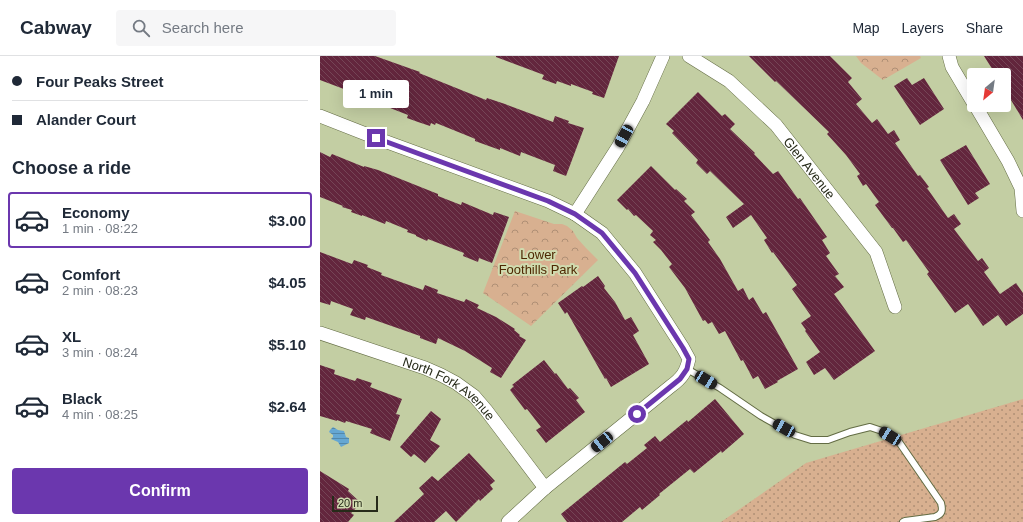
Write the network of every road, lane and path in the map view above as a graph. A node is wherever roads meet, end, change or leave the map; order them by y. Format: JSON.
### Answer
{"nodes":[{"id":1,"x":663,"y":56,"type":"edge"},
{"id":2,"x":689,"y":56,"type":"edge"},
{"id":3,"x":949,"y":56,"type":"edge"},
{"id":4,"x":967,"y":92,"type":"edge"},
{"id":5,"x":979,"y":112,"type":"edge"},
{"id":6,"x":320,"y":116,"type":"edge"},
{"id":7,"x":1023,"y":210,"type":"edge"},
{"id":8,"x":575,"y":214,"type":"junction"},
{"id":9,"x":895,"y":306,"type":"dead end"},
{"id":10,"x":320,"y":333,"type":"edge"},
{"id":11,"x":687,"y":369,"type":"junction"},
{"id":12,"x":545,"y":488,"type":"junction"},
{"id":13,"x":508,"y":522,"type":"edge"},
{"id":14,"x":902,"y":522,"type":"edge"}],
"edges":[{"from":1,"to":8,"type":"street"},
{"from":2,"to":9,"type":"street","name":"Glen Avenue"},
{"from":3,"to":4,"type":"street"},
{"from":5,"to":7,"type":"street"},
{"from":6,"to":8,"type":"street"},
{"from":8,"to":11,"type":"street"},
{"from":10,"to":12,"type":"street","name":"North Fork Avenue"},
{"from":11,"to":12,"type":"street"},
{"from":11,"to":14,"type":"lane"},
{"from":12,"to":13,"type":"street"}]}
